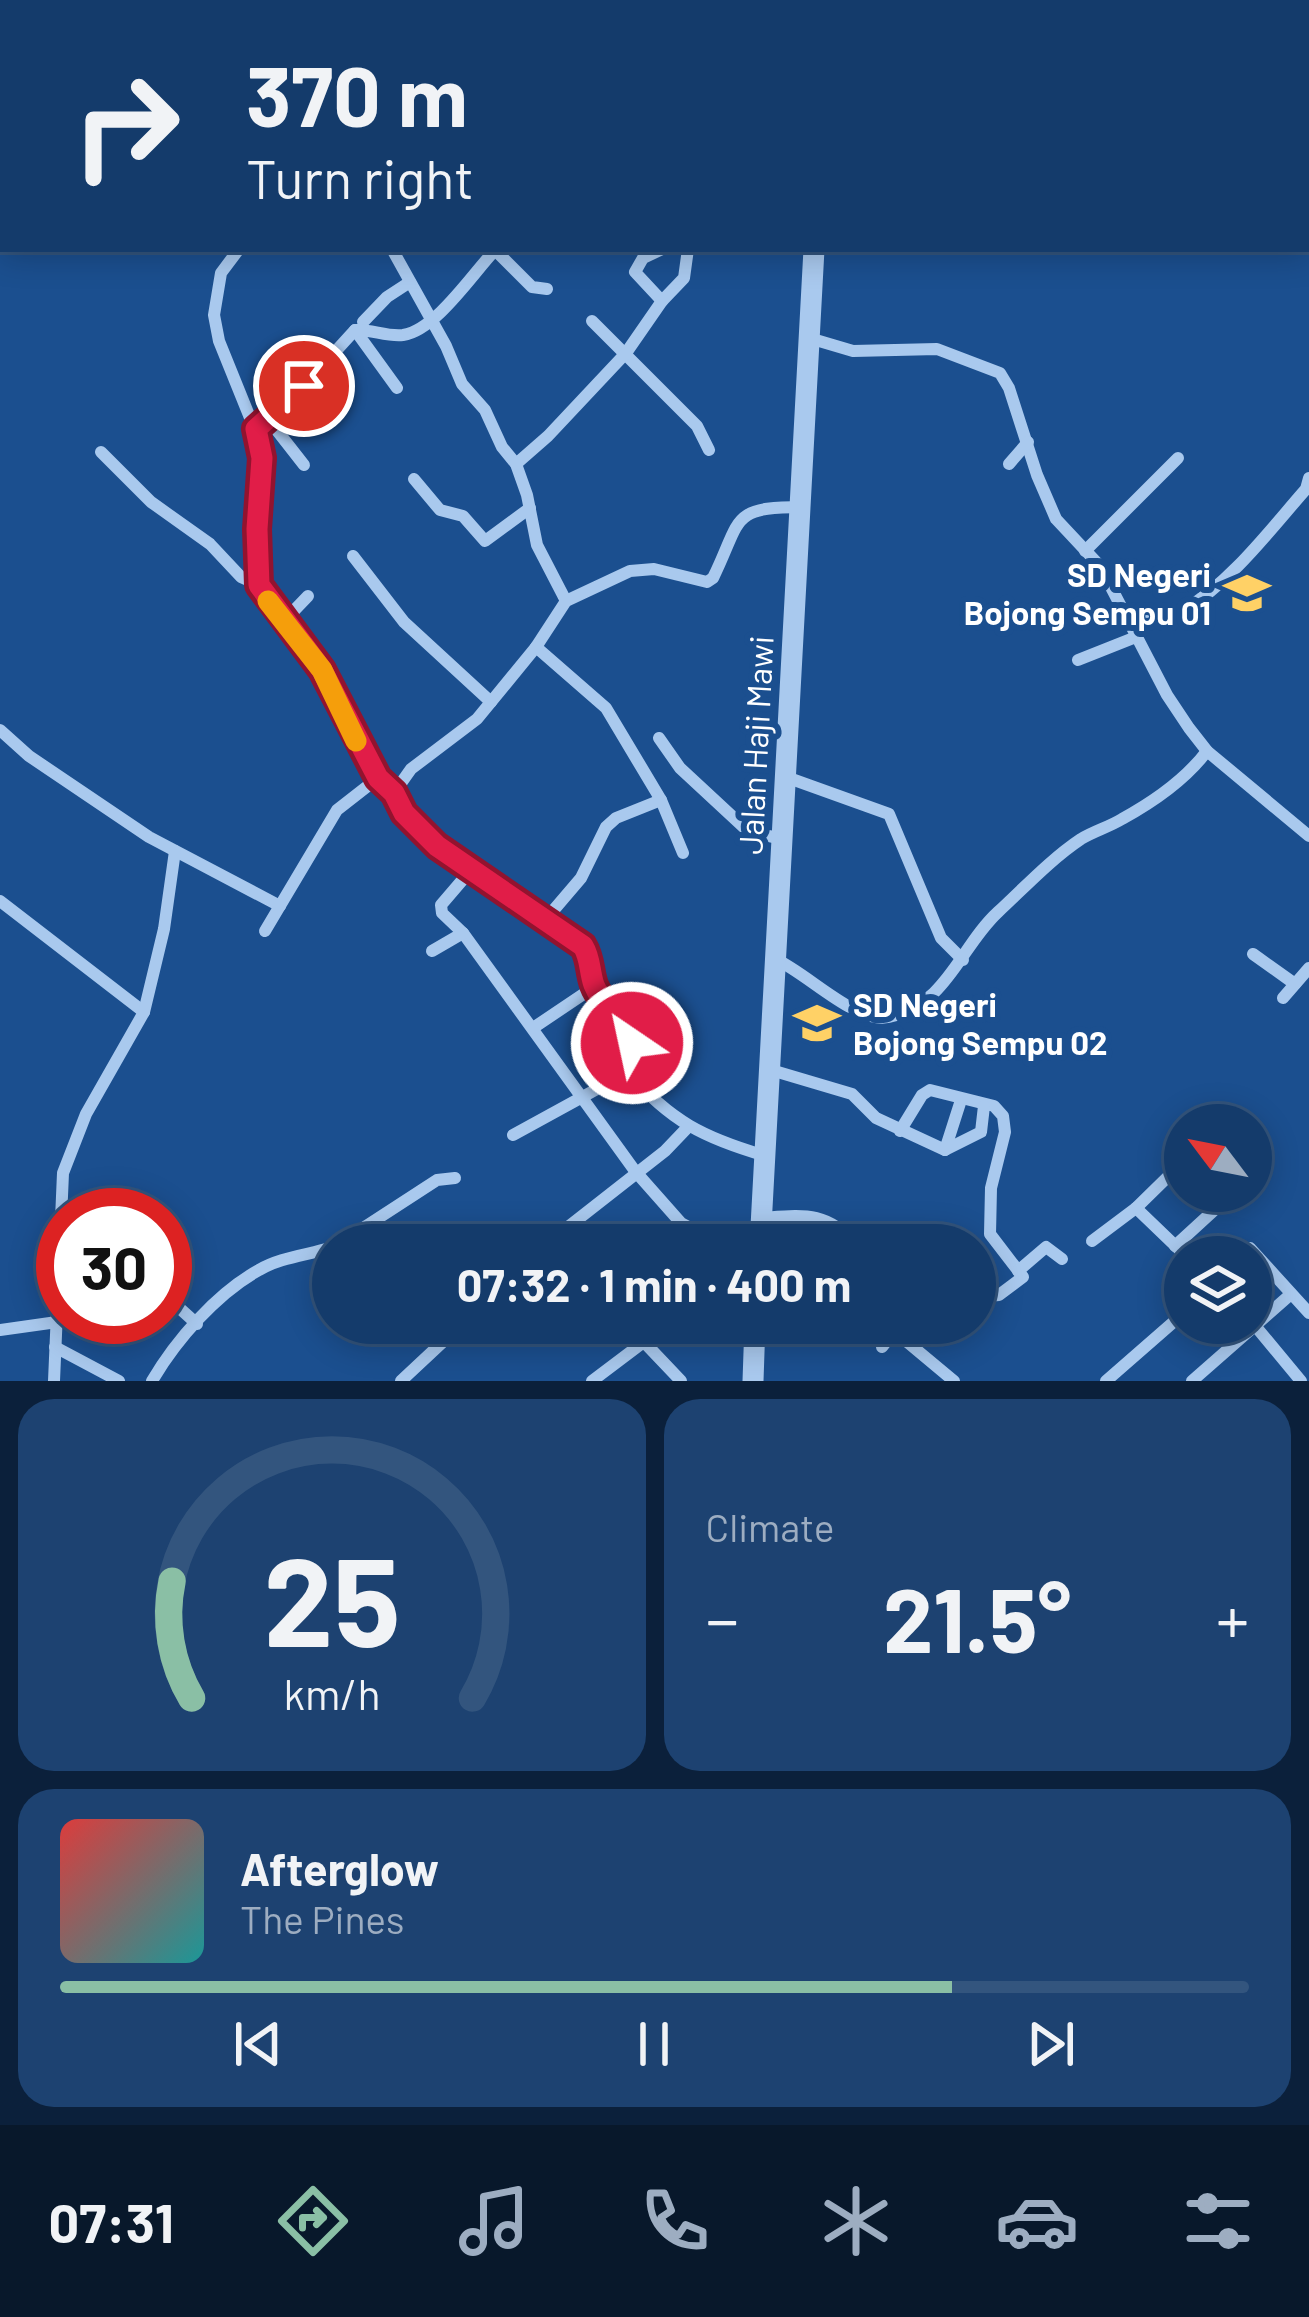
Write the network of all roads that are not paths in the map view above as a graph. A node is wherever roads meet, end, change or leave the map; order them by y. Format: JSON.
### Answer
{"nodes":[{"id":1,"x":237,"y":252,"type":"edge"},
{"id":2,"x":394,"y":252,"type":"edge"},
{"id":3,"x":476,"y":252,"type":"edge"},
{"id":4,"x":492,"y":252,"type":"edge"},
{"id":5,"x":498,"y":252,"type":"edge"},
{"id":6,"x":656,"y":252,"type":"edge"},
{"id":7,"x":688,"y":252,"type":"edge"},
{"id":8,"x":814,"y":252,"type":"edge"},
{"id":9,"x":484,"y":261,"type":"junction"},
{"id":10,"x":410,"y":282,"type":"junction"},
{"id":11,"x":547,"y":289,"type":"dead end"},
{"id":12,"x":662,"y":301,"type":"junction"},
{"id":13,"x":432,"y":320,"type":"junction"},
{"id":14,"x":592,"y":321,"type":"dead end"},
{"id":15,"x":358,"y":326,"type":"junction"},
{"id":16,"x":808,"y":337,"type":"junction"},
{"id":17,"x":626,"y":353,"type":"junction"},
{"id":18,"x":397,"y":388,"type":"dead end"},
{"id":19,"x":268,"y":419,"type":"junction"},
{"id":20,"x":256,"y":429,"type":"junction"},
{"id":21,"x":1028,"y":442,"type":"junction"},
{"id":22,"x":710,"y":450,"type":"dead end"},
{"id":23,"x":101,"y":452,"type":"dead end"},
{"id":24,"x":1178,"y":458,"type":"dead end"},
{"id":25,"x":516,"y":464,"type":"junction"},
{"id":26,"x":1010,"y":464,"type":"dead end"},
{"id":27,"x":304,"y":466,"type":"dead end"},
{"id":28,"x":1309,"y":478,"type":"edge"},
{"id":29,"x":414,"y":479,"type":"dead end"},
{"id":30,"x":802,"y":507,"type":"junction"},
{"id":31,"x":530,"y":508,"type":"junction"},
{"id":32,"x":1085,"y":551,"type":"junction"},
{"id":33,"x":352,"y":556,"type":"dead end"},
{"id":34,"x":259,"y":585,"type":"junction"},
{"id":35,"x":308,"y":596,"type":"dead end"},
{"id":36,"x":566,"y":601,"type":"junction"},
{"id":37,"x":284,"y":621,"type":"junction"},
{"id":38,"x":1134,"y":631,"type":"junction"},
{"id":39,"x":536,"y":647,"type":"junction"},
{"id":40,"x":1078,"y":660,"type":"dead end"},
{"id":41,"x":491,"y":702,"type":"junction"},
{"id":42,"x":0,"y":730,"type":"edge"},
{"id":43,"x":659,"y":737,"type":"dead end"},
{"id":44,"x":1208,"y":751,"type":"junction"},
{"id":45,"x":786,"y":777,"type":"junction"},
{"id":46,"x":378,"y":778,"type":"junction"},
{"id":47,"x":394,"y":793,"type":"junction"},
{"id":48,"x":661,"y":800,"type":"junction"},
{"id":49,"x":1308,"y":834,"type":"edge"},
{"id":50,"x":783,"y":839,"type":"junction"},
{"id":51,"x":175,"y":851,"type":"junction"},
{"id":52,"x":683,"y":853,"type":"dead end"},
{"id":53,"x":472,"y":870,"type":"junction"},
{"id":54,"x":0,"y":901,"type":"edge"},
{"id":55,"x":280,"y":906,"type":"junction"},
{"id":56,"x":546,"y":919,"type":"junction"},
{"id":57,"x":265,"y":931,"type":"dead end"},
{"id":58,"x":463,"y":933,"type":"junction"},
{"id":59,"x":432,"y":951,"type":"dead end"},
{"id":60,"x":1253,"y":954,"type":"dead end"},
{"id":61,"x":777,"y":960,"type":"junction"},
{"id":62,"x":963,"y":960,"type":"junction"},
{"id":63,"x":1309,"y":968,"type":"edge"},
{"id":64,"x":1295,"y":984,"type":"junction"},
{"id":65,"x":595,"y":987,"type":"junction"},
{"id":66,"x":1282,"y":998,"type":"dead end"},
{"id":67,"x":144,"y":1012,"type":"junction"},
{"id":68,"x":533,"y":1028,"type":"junction"},
{"id":69,"x":771,"y":1070,"type":"junction"},
{"id":70,"x":628,"y":1072,"type":"junction"},
{"id":71,"x":580,"y":1098,"type":"junction"},
{"id":72,"x":961,"y":1100,"type":"junction"},
{"id":73,"x":984,"y":1106,"type":"junction"},
{"id":74,"x":688,"y":1128,"type":"junction"},
{"id":75,"x":900,"y":1131,"type":"junction"},
{"id":76,"x":513,"y":1135,"type":"dead end"},
{"id":77,"x":945,"y":1150,"type":"junction"},
{"id":78,"x":766,"y":1156,"type":"junction"},
{"id":79,"x":635,"y":1171,"type":"junction"},
{"id":80,"x":455,"y":1178,"type":"dead end"},
{"id":81,"x":1164,"y":1181,"type":"edge"},
{"id":82,"x":62,"y":1188,"type":"edge"},
{"id":83,"x":1136,"y":1208,"type":"junction"},
{"id":84,"x":1212,"y":1212,"type":"edge"},
{"id":85,"x":762,"y":1218,"type":"junction"},
{"id":86,"x":369,"y":1224,"type":"edge"},
{"id":87,"x":575,"y":1224,"type":"edge"},
{"id":88,"x":685,"y":1224,"type":"edge"},
{"id":89,"x":762,"y":1224,"type":"edge"},
{"id":90,"x":838,"y":1224,"type":"edge"},
{"id":91,"x":1165,"y":1236,"type":"edge"},
{"id":92,"x":1186,"y":1236,"type":"edge"},
{"id":93,"x":1092,"y":1241,"type":"dead end"},
{"id":94,"x":312,"y":1253,"type":"edge"},
{"id":95,"x":1062,"y":1259,"type":"dead end"},
{"id":96,"x":1018,"y":1271,"type":"junction"},
{"id":97,"x":1272,"y":1273,"type":"edge"},
{"id":98,"x":1291,"y":1294,"type":"junction"},
{"id":99,"x":996,"y":1295,"type":"edge"},
{"id":100,"x":1272,"y":1308,"type":"edge"},
{"id":101,"x":1309,"y":1313,"type":"edge"},
{"id":102,"x":192,"y":1319,"type":"edge"},
{"id":103,"x":197,"y":1324,"type":"junction"},
{"id":104,"x":36,"y":1325,"type":"edge"},
{"id":105,"x":0,"y":1330,"type":"edge"},
{"id":106,"x":1164,"y":1330,"type":"edge"},
{"id":107,"x":56,"y":1344,"type":"edge"},
{"id":108,"x":441,"y":1344,"type":"edge"},
{"id":109,"x":641,"y":1344,"type":"edge"},
{"id":110,"x":646,"y":1344,"type":"edge"},
{"id":111,"x":754,"y":1344,"type":"edge"},
{"id":112,"x":884,"y":1344,"type":"edge"},
{"id":113,"x":915,"y":1344,"type":"edge"},
{"id":114,"x":1231,"y":1344,"type":"edge"},
{"id":115,"x":1270,"y":1344,"type":"edge"},
{"id":116,"x":56,"y":1347,"type":"junction"},
{"id":117,"x":882,"y":1347,"type":"dead end"},
{"id":118,"x":407,"y":1376,"type":"edge"},
{"id":119,"x":1296,"y":1376,"type":"edge"},
{"id":120,"x":54,"y":1381,"type":"edge"},
{"id":121,"x":119,"y":1381,"type":"edge"},
{"id":122,"x":152,"y":1381,"type":"edge"},
{"id":123,"x":426,"y":1381,"type":"edge"},
{"id":124,"x":592,"y":1381,"type":"edge"},
{"id":125,"x":681,"y":1381,"type":"edge"},
{"id":126,"x":753,"y":1381,"type":"edge"},
{"id":127,"x":954,"y":1381,"type":"edge"},
{"id":128,"x":1106,"y":1381,"type":"edge"},
{"id":129,"x":1192,"y":1381,"type":"edge"},
{"id":130,"x":1280,"y":1381,"type":"edge"}],
"edges":[{"from":1,"to":20,"type":"street"},
{"from":2,"to":10,"type":"street"},
{"from":3,"to":9,"type":"street"},
{"from":4,"to":9,"type":"street"},
{"from":5,"to":11,"type":"street"},
{"from":6,"to":12,"type":"street"},
{"from":7,"to":12,"type":"street"},
{"from":8,"to":16,"type":"street","name":"Jalan Haji Mawi"},
{"from":9,"to":13,"type":"street"},
{"from":10,"to":13,"type":"street"},
{"from":10,"to":15,"type":"street"},
{"from":12,"to":17,"type":"street"},
{"from":13,"to":15,"type":"street"},
{"from":13,"to":25,"type":"street"},
{"from":14,"to":17,"type":"street"},
{"from":15,"to":18,"type":"street"},
{"from":15,"to":19,"type":"street"},
{"from":16,"to":21,"type":"street"},
{"from":16,"to":30,"type":"street","name":"Jalan Haji Mawi"},
{"from":17,"to":22,"type":"street"},
{"from":17,"to":25,"type":"street"},
{"from":19,"to":20,"type":"street"},
{"from":19,"to":27,"type":"street"},
{"from":20,"to":34,"type":"street"},
{"from":21,"to":26,"type":"street"},
{"from":21,"to":32,"type":"street"},
{"from":23,"to":34,"type":"street"},
{"from":24,"to":32,"type":"street"},
{"from":25,"to":31,"type":"street"},
{"from":28,"to":38,"type":"street"},
{"from":29,"to":31,"type":"street"},
{"from":30,"to":36,"type":"street"},
{"from":30,"to":45,"type":"street","name":"Jalan Haji Mawi"},
{"from":31,"to":36,"type":"street"},
{"from":32,"to":38,"type":"street"},
{"from":33,"to":41,"type":"street"},
{"from":34,"to":37,"type":"street"},
{"from":35,"to":37,"type":"street"},
{"from":36,"to":39,"type":"street"},
{"from":37,"to":46,"type":"street"},
{"from":38,"to":40,"type":"street"},
{"from":38,"to":44,"type":"street"},
{"from":39,"to":41,"type":"street"},
{"from":39,"to":48,"type":"street"},
{"from":41,"to":47,"type":"street"},
{"from":42,"to":51,"type":"street"},
{"from":43,"to":50,"type":"street"},
{"from":44,"to":49,"type":"street"},
{"from":44,"to":62,"type":"street"},
{"from":45,"to":50,"type":"street","name":"Jalan Haji Mawi"},
{"from":45,"to":62,"type":"street"},
{"from":46,"to":47,"type":"street"},
{"from":46,"to":55,"type":"street"},
{"from":47,"to":53,"type":"street"},
{"from":48,"to":52,"type":"street"},
{"from":48,"to":56,"type":"street"},
{"from":50,"to":61,"type":"street","name":"Jalan Haji Mawi"},
{"from":51,"to":55,"type":"street"},
{"from":51,"to":67,"type":"street"},
{"from":53,"to":56,"type":"street"},
{"from":53,"to":58,"type":"street"},
{"from":54,"to":67,"type":"street"},
{"from":55,"to":57,"type":"street"},
{"from":56,"to":65,"type":"street"},
{"from":58,"to":59,"type":"street"},
{"from":58,"to":68,"type":"street"},
{"from":60,"to":64,"type":"street"},
{"from":61,"to":62,"type":"street"},
{"from":61,"to":69,"type":"street","name":"Jalan Haji Mawi"},
{"from":63,"to":64,"type":"street"},
{"from":64,"to":66,"type":"street"},
{"from":65,"to":68,"type":"street"},
{"from":65,"to":70,"type":"street"},
{"from":67,"to":82,"type":"street"},
{"from":68,"to":71,"type":"street"},
{"from":69,"to":75,"type":"street"},
{"from":69,"to":78,"type":"street","name":"Jalan Haji Mawi"},
{"from":70,"to":71,"type":"street"},
{"from":70,"to":74,"type":"street"},
{"from":71,"to":76,"type":"street"},
{"from":71,"to":79,"type":"street"},
{"from":72,"to":73,"type":"street"},
{"from":72,"to":75,"type":"street"},
{"from":72,"to":77,"type":"street"},
{"from":73,"to":77,"type":"street"},
{"from":73,"to":96,"type":"street"},
{"from":74,"to":78,"type":"street"},
{"from":74,"to":79,"type":"street"},
{"from":75,"to":77,"type":"street"},
{"from":78,"to":85,"type":"street","name":"Jalan Haji Mawi"},
{"from":79,"to":87,"type":"street"},
{"from":79,"to":88,"type":"street"},
{"from":80,"to":86,"type":"street"},
{"from":81,"to":83,"type":"street"},
{"from":83,"to":91,"type":"street"},
{"from":83,"to":93,"type":"street"},
{"from":84,"to":92,"type":"street"},
{"from":85,"to":89,"type":"street","name":"Jalan Haji Mawi"},
{"from":85,"to":90,"type":"street"},
{"from":94,"to":103,"type":"street"},
{"from":95,"to":96,"type":"street"},
{"from":96,"to":99,"type":"street"},
{"from":97,"to":98,"type":"street"},
{"from":98,"to":100,"type":"street"},
{"from":98,"to":101,"type":"street"},
{"from":102,"to":103,"type":"street"},
{"from":103,"to":122,"type":"street"},
{"from":104,"to":105,"type":"street"},
{"from":106,"to":128,"type":"street"},
{"from":107,"to":116,"type":"street"},
{"from":108,"to":118,"type":"street"},
{"from":109,"to":124,"type":"street"},
{"from":110,"to":125,"type":"street"},
{"from":111,"to":126,"type":"street"},
{"from":112,"to":117,"type":"street"},
{"from":113,"to":127,"type":"street"},
{"from":114,"to":129,"type":"street"},
{"from":115,"to":119,"type":"street"},
{"from":116,"to":120,"type":"street"},
{"from":116,"to":121,"type":"street"},
{"from":118,"to":123,"type":"street"},
{"from":119,"to":130,"type":"street"}]}
